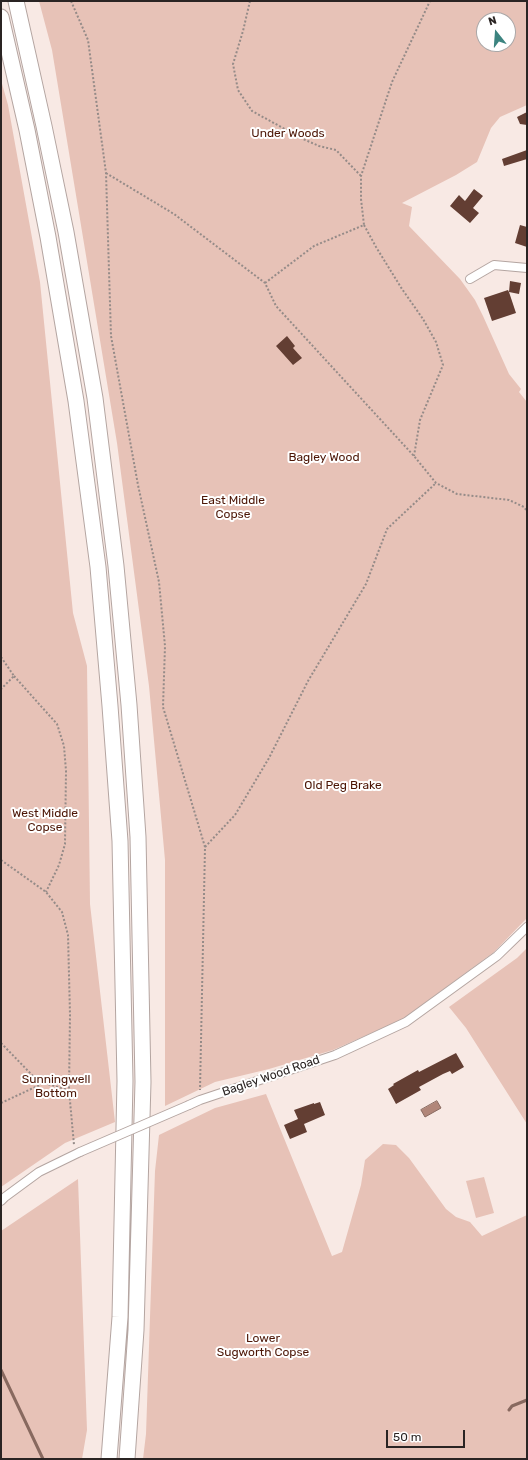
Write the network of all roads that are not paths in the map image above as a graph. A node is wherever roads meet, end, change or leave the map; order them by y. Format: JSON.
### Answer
{"nodes":[{"id":1,"x":16,"y":1,"type":"edge"},
{"id":2,"x":1,"y":17,"type":"edge"},
{"id":3,"x":527,"y":268,"type":"edge"},
{"id":4,"x":470,"y":279,"type":"dead end"},
{"id":5,"x":527,"y":926,"type":"edge"},
{"id":6,"x":1,"y":1201,"type":"edge"},
{"id":7,"x":109,"y":1459,"type":"edge"},
{"id":8,"x":127,"y":1459,"type":"edge"}],
"edges":[{"from":1,"to":8,"type":"highway"},
{"from":2,"to":7,"type":"highway"},
{"from":3,"to":4,"type":"street"},
{"from":5,"to":6,"type":"street","name":"Bagley Wood Road","bridge":true}]}
